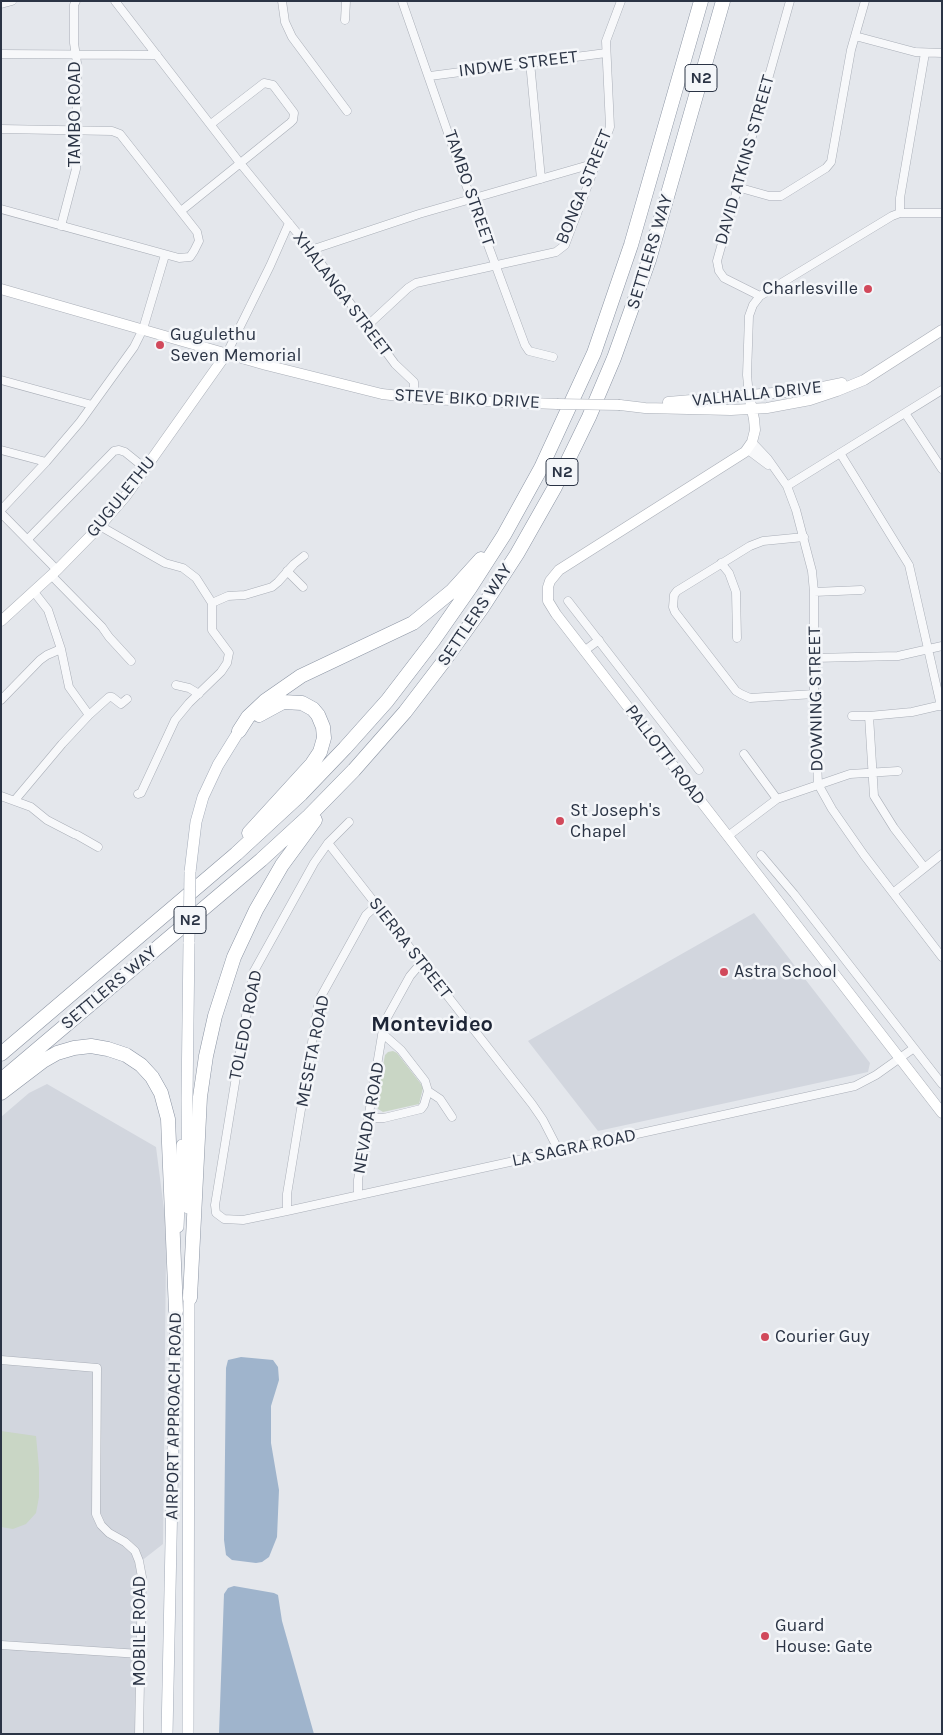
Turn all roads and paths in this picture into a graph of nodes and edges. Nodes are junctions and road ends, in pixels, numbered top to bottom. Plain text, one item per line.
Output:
1 (12, 1) edge
2 (76, 1) edge
3 (115, 1) edge
4 (282, 1) edge
5 (346, 1) edge
6 (402, 1) edge
7 (621, 1) edge
8 (701, 1) edge
9 (723, 1) edge
10 (790, 1) edge
11 (864, 1) edge
12 (1, 4) edge
13 (346, 20) dead end
14 (855, 36) junction
15 (606, 53) junction
16 (925, 53) junction
17 (942, 53) edge
18 (1, 54) edge
19 (76, 55) junction
20 (157, 55) junction
21 (530, 62) junction
22 (430, 76) junction
23 (347, 111) dead end
24 (211, 124) junction
25 (1, 129) edge
26 (77, 130) junction
27 (240, 163) junction
28 (596, 163) junction
29 (541, 179) junction
30 (737, 187) junction
31 (471, 199) junction
32 (1, 209) edge
33 (181, 210) junction
34 (900, 213) junction
35 (942, 213) edge
36 (289, 224) junction
37 (61, 226) junction
38 (311, 250) junction
39 (165, 255) junction
40 (496, 265) junction
41 (1, 289) edge
42 (760, 296) junction
43 (367, 326) junction
44 (144, 329) junction
45 (942, 330) edge
46 (225, 356) junction
47 (553, 358) dead end
48 (876, 371) junction
49 (1, 380) edge
50 (942, 390) edge
51 (749, 396) junction
52 (414, 398) junction
53 (557, 404) joint
54 (92, 405) junction
55 (636, 406) junction
56 (752, 409) junction
57 (905, 413) junction
58 (563, 420) junction
59 (750, 446) junction
60 (1, 450) edge
61 (840, 453) junction
62 (46, 462) junction
63 (146, 469) junction
64 (942, 470) edge
65 (787, 486) junction
66 (1, 512) edge
67 (100, 526) junction
68 (804, 537) junction
69 (28, 539) junction
70 (304, 556) dead end
71 (721, 563) junction
72 (287, 571) junction
73 (54, 573) junction
74 (303, 587) dead end
75 (861, 590) dead end
76 (34, 592) junction
77 (814, 592) junction
78 (568, 602) dead end
79 (212, 603) junction
80 (1, 621) edge
81 (737, 638) dead end
82 (599, 640) junction
83 (942, 646) edge
84 (60, 649) junction
85 (928, 649) junction
86 (584, 651) junction
87 (814, 658) junction
88 (131, 661) dead end
89 (176, 685) dead end
90 (198, 694) junction
91 (814, 694) junction
92 (127, 699) dead end
93 (1, 700) edge
94 (941, 705) edge
95 (89, 715) junction
96 (852, 716) dead end
97 (869, 716) junction
98 (239, 731) junction
99 (668, 745) junction
100 (371, 751) junction
101 (744, 754) dead end
102 (699, 770) dead end
103 (898, 771) dead end
104 (872, 772) junction
105 (818, 784) junction
106 (138, 794) dead end
107 (1, 796) edge
108 (777, 799) junction
109 (15, 800) junction
110 (348, 822) dead end
111 (728, 836) junction
112 (328, 844) junction
113 (98, 846) dead end
114 (942, 854) edge
115 (760, 855) dead end
116 (924, 868) junction
117 (202, 883) junction
118 (893, 893) junction
119 (794, 894) junction
120 (780, 904) junction
121 (377, 905) junction
122 (942, 957) edge
123 (422, 962) junction
124 (383, 1034) junction
125 (914, 1048) junction
126 (1, 1054) edge
127 (899, 1059) junction
128 (1, 1080) edge
129 (942, 1084) edge
130 (428, 1091) junction
131 (1, 1093) edge
132 (187, 1099) junction
133 (942, 1113) edge
134 (452, 1117) dead end
135 (369, 1118) junction
136 (559, 1151) junction
137 (358, 1195) junction
138 (287, 1211) junction
139 (224, 1219) joint
140 (190, 1298) junction
141 (176, 1311) junction
142 (1, 1360) edge
143 (1, 1645) edge
144 (140, 1654) junction
145 (139, 1734) edge
146 (167, 1734) edge
147 (188, 1734) edge

1 - 12 street
2 - 19 street, TAMBO ROAD
3 - 20 street, XHALANGA STREET
4 - 23 street
5 - 13 street
6 - 22 street, TAMBO STREET
7 - 15 street, BONGA STREET
8 - 58 highway, SETTLERS WAY / N2
9 - 100 highway, SETTLERS WAY / N2
10 - 30 street, DAVID ATKINS STREET
11 - 14 street
14 - 16 street
14 - 30 street
15 - 21 street, INDWE STREET
15 - 28 street, BONGA STREET
16 - 17 street
16 - 34 street
18 - 19 street
19 - 20 street
19 - 26 street, TAMBO ROAD
20 - 24 street, XHALANGA STREET
21 - 22 street, INDWE STREET
21 - 29 street
22 - 31 street, TAMBO STREET
24 - 27 street, XHALANGA STREET
24 - 27 street
25 - 26 street
26 - 33 street
26 - 37 street, TAMBO ROAD
27 - 33 street
27 - 36 street, XHALANGA STREET
28 - 29 street
28 - 40 street, BONGA STREET
29 - 31 street
30 - 42 street, DAVID ATKINS STREET
31 - 38 street
31 - 40 street, TAMBO STREET
32 - 37 street
33 - 39 street
34 - 35 street
34 - 42 street
36 - 38 street, XHALANGA STREET
36 - 46 street
37 - 39 street
38 - 43 street, XHALANGA STREET
39 - 44 street
40 - 43 street, BONGA STREET
40 - 47 street, TAMBO STREET
41 - 44 street, STEVE BIKO DRIVE
42 - 51 street
43 - 52 street, XHALANGA STREET
44 - 46 street, STEVE BIKO DRIVE
44 - 54 street
45 - 48 street, VALHALLA DRIVE
46 - 52 street, STEVE BIKO DRIVE
46 - 63 street, GUGULETHU
48 - 51 street, VALHALLA DRIVE
48 - 56 street, VALHALLA DRIVE
49 - 54 street
50 - 57 street
51 - 55 street, VALHALLA DRIVE
51 - 56 street
52 - 53 street, STEVE BIKO DRIVE
53 - 55 street, VALHALLA DRIVE, bridge
54 - 62 street
55 - 56 street, VALHALLA DRIVE
56 - 59 street
57 - 61 street
57 - 64 street
58 - 98 highway
58 - 117 highway, SETTLERS WAY / N2
59 - 65 street, DOWNING STREET
59 - 86 street, PALLOTTI ROAD
60 - 62 street
61 - 65 street
61 - 85 street
62 - 66 street
63 - 67 street, GUGULETHU
63 - 69 street
65 - 68 street, DOWNING STREET
66 - 69 street
67 - 73 street, GUGULETHU
67 - 79 street
68 - 71 street
68 - 77 street, DOWNING STREET
69 - 73 street
70 - 72 street
71 - 81 street
71 - 91 street
72 - 74 street
72 - 79 street
73 - 76 street, GUGULETHU
73 - 88 street
75 - 77 street
76 - 80 street, GUGULETHU
76 - 84 street
77 - 87 street, DOWNING STREET
78 - 82 street, PALLOTTI ROAD
79 - 90 street
82 - 86 street
82 - 99 street, PALLOTTI ROAD
83 - 85 street
84 - 93 street
84 - 95 street
85 - 87 street
85 - 94 street
86 - 99 street, PALLOTTI ROAD
87 - 91 street, DOWNING STREET
89 - 90 street
90 - 106 street
91 - 105 street, DOWNING STREET
92 - 95 street
94 - 97 street
95 - 109 street
96 - 97 street
97 - 104 street
98 - 117 highway
98 - 132 main road, AIRPORT APPROACH ROAD, bridge
99 - 102 street, PALLOTTI ROAD
99 - 111 street, PALLOTTI ROAD
100 - 128 highway, SETTLERS WAY / N2
100 - 140 highway
101 - 108 street
103 - 104 street
104 - 105 street
104 - 116 street
105 - 108 street
105 - 118 street, DOWNING STREET
107 - 109 street
108 - 111 street
109 - 113 street
110 - 112 street, TOLEDO ROAD
111 - 120 street, PALLOTTI ROAD
112 - 121 street, SIERRA STREET
112 - 139 street, TOLEDO ROAD
114 - 116 street
115 - 119 street
116 - 118 street
117 - 126 highway, SETTLERS WAY / N2
118 - 122 street, DOWNING STREET
119 - 120 street
119 - 125 street
120 - 127 street, PALLOTTI ROAD
121 - 123 street, SIERRA STREET
121 - 138 street, MESETA ROAD
123 - 124 street, NEVADA ROAD
123 - 136 street, SIERRA STREET
124 - 130 street
124 - 135 street, NEVADA ROAD
125 - 127 street, LA SAGRA ROAD
125 - 129 street
127 - 133 street, PALLOTTI ROAD
127 - 136 street, LA SAGRA ROAD
130 - 134 street
130 - 135 street
131 - 141 highway
132 - 140 main road, AIRPORT APPROACH ROAD
132 - 141 main road, AIRPORT APPROACH ROAD
135 - 137 street, NEVADA ROAD
136 - 137 street, LA SAGRA ROAD
137 - 138 street, LA SAGRA ROAD
138 - 139 street, LA SAGRA ROAD
140 - 147 main road, AIRPORT APPROACH ROAD
141 - 146 main road, AIRPORT APPROACH ROAD
142 - 144 street, MOBILE ROAD
143 - 144 street
144 - 145 street, MOBILE ROAD

